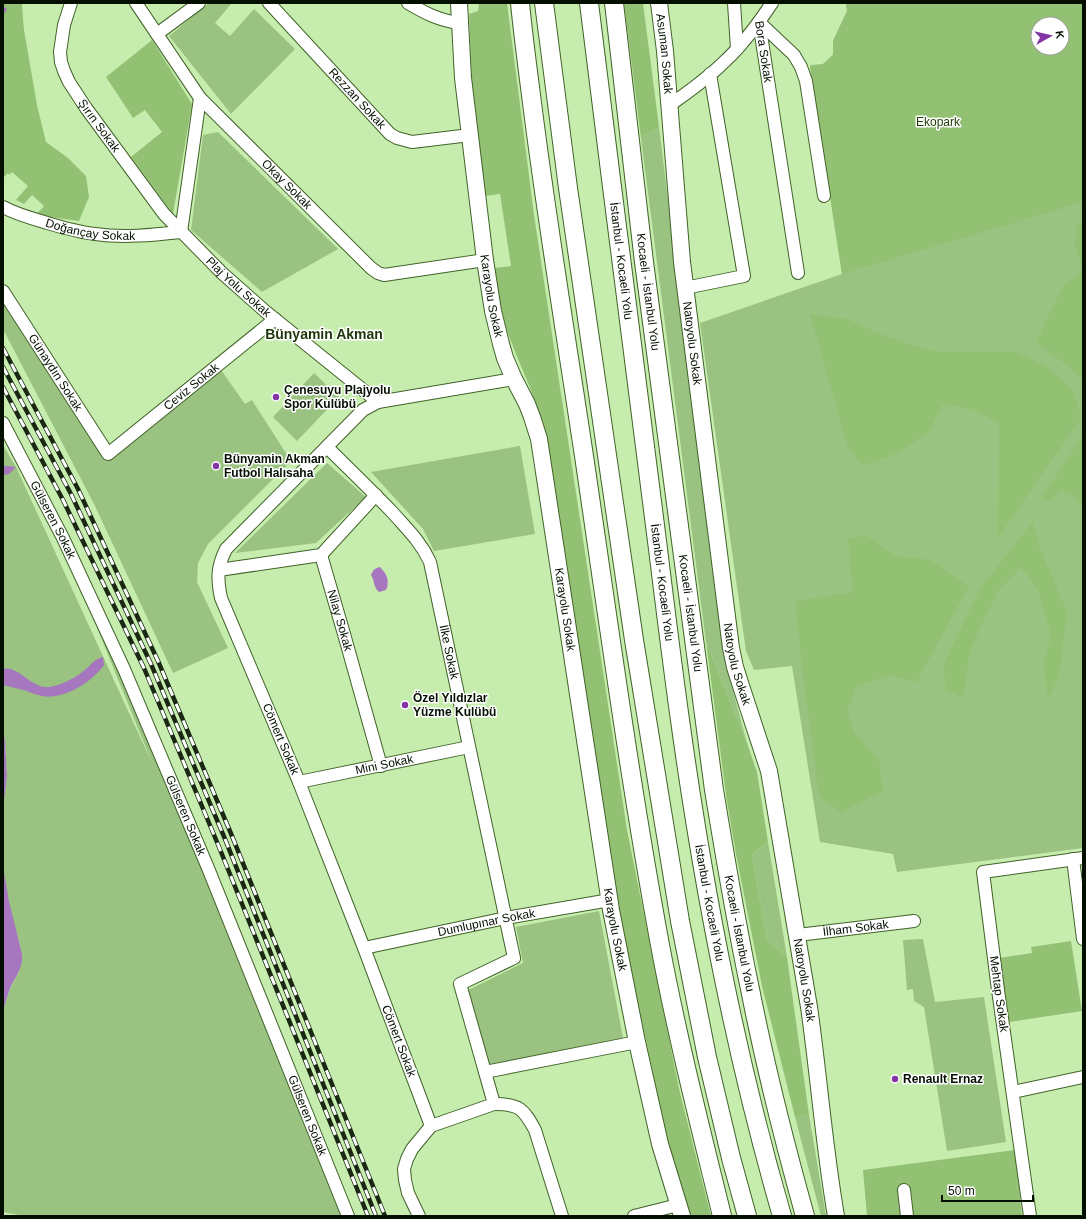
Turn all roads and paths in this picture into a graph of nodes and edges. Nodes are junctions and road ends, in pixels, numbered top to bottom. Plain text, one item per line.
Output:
1 (71, 3) edge
2 (136, 3) edge
3 (199, 3) edge
4 (269, 3) edge
5 (408, 3) edge
6 (459, 3) edge
7 (520, 3) edge
8 (544, 3) edge
9 (589, 3) edge
10 (614, 3) edge
11 (659, 3) edge
12 (734, 3) edge
13 (772, 3) edge
14 (759, 22) junction
15 (460, 23) junction
16 (157, 34) junction
17 (737, 49) junction
18 (710, 74) junction
19 (200, 98) junction
20 (670, 105) junction
21 (470, 135) junction
22 (824, 196) dead end
23 (6, 212) edge
24 (181, 232) junction
25 (485, 260) junction
26 (798, 273) dead end
27 (685, 288) junction
28 (3, 291) edge
29 (274, 319) junction
30 (514, 379) junction
31 (378, 402) junction
32 (3, 423) edge
33 (327, 447) junction
34 (108, 454) joint
35 (376, 495) junction
36 (320, 555) junction
37 (219, 570) junction
38 (469, 747) junction
39 (381, 766) junction
40 (299, 782) junction
41 (1078, 858) edge
42 (610, 900) junction
43 (506, 918) junction
44 (914, 921) dead end
45 (798, 935) junction
46 (1083, 939) edge
47 (364, 948) junction
48 (636, 1042) junction
49 (485, 1072) junction
50 (1083, 1077) edge
51 (1013, 1092) junction
52 (494, 1104) junction
53 (431, 1126) junction
54 (904, 1190) dead end
55 (680, 1210) edge
56 (781, 1213) edge
57 (348, 1216) edge
58 (419, 1216) edge
59 (562, 1216) edge
60 (634, 1216) edge
61 (722, 1216) edge
62 (747, 1216) edge
63 (805, 1216) edge
64 (836, 1216) edge
65 (908, 1216) edge
66 (1030, 1216) edge

1 - 24 street, Şırın Sokak
2 - 16 street, Okay Sokak
3 - 16 street
4 - 21 street, Rezzan Sokak
5 - 15 street
6 - 15 main road, Karayolu Sokak
7 - 61 highway
8 - 62 highway
9 - 56 highway, İstanbul - Kocaeli Yolu
10 - 63 highway, Kocaeli - İstanbul Yolu
11 - 20 main road, Asuman Sokak
12 - 17 street
13 - 14 street
14 - 17 street
14 - 22 street, Bora Sokak
14 - 26 street, Bora Sokak
15 - 21 main road, Karayolu Sokak
16 - 19 street, Okay Sokak
17 - 18 street
18 - 20 street
18 - 27 street
19 - 24 street
19 - 25 street, Okay Sokak
20 - 27 main road, Natoyolu Sokak
21 - 25 main road, Karayolu Sokak
23 - 24 street, Doğançay Sokak
24 - 29 street, Plaj Yolu Sokak
25 - 30 main road, Karayolu Sokak
27 - 45 main road, Natoyolu Sokak
28 - 34 street, Günaydın Sokak
29 - 31 street, Plaj Yolu Sokak
29 - 34 street, Ceviz Sokak
30 - 31 street
30 - 42 main road, Karayolu Sokak
31 - 33 street, Cömert Sokak
32 - 57 street, Gülseren Sokak
33 - 35 street, İlke Sokak
33 - 37 street, Cömert Sokak
35 - 36 street
35 - 38 street, İlke Sokak
36 - 37 street
36 - 39 street, Nilay Sokak
37 - 40 street, Cömert Sokak
38 - 39 street, Mini Sokak
38 - 43 street, İlke Sokak
39 - 40 street, Mini Sokak
40 - 47 street, Cömert Sokak
41 - 46 street
41 - 51 street, Mehtap Sokak
42 - 43 street, Dumlupınar Sokak
42 - 48 main road, Karayolu Sokak
43 - 47 street, Dumlupınar Sokak
43 - 49 street, İlke Sokak
44 - 45 street, İlham Sokak
45 - 64 main road, Natoyolu Sokak
47 - 53 street, Cömert Sokak
48 - 49 street
48 - 55 main road, Karayolu Sokak
49 - 52 street
50 - 51 street
51 - 66 street, Mehtap Sokak
52 - 53 street
52 - 59 street
53 - 58 street
54 - 65 street
55 - 60 street

